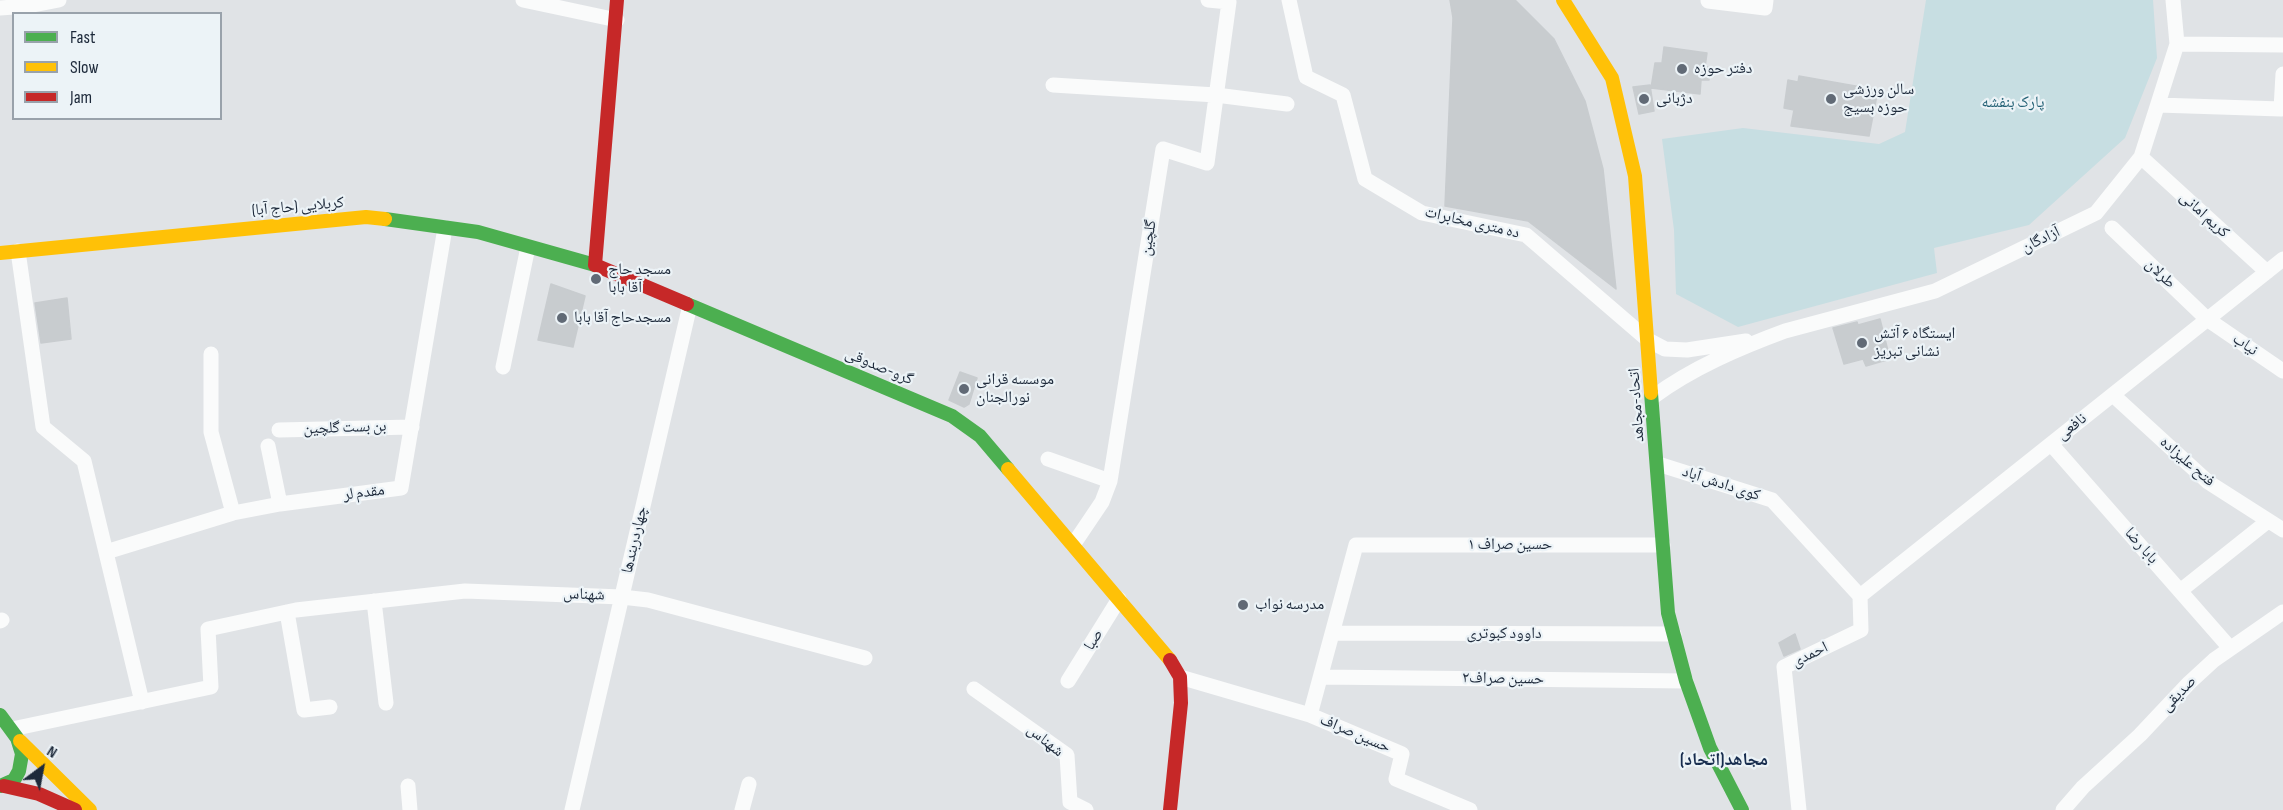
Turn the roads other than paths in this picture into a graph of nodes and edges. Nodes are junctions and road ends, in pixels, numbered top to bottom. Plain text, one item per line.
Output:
1 (59, 0) edge
2 (523, 0) edge
3 (617, 0) edge
4 (1208, 0) edge
5 (1289, 0) edge
6 (1766, 0) edge
7 (2174, 0) edge
8 (1567, 1) edge
9 (1708, 1) edge
10 (0, 8) edge
11 (617, 20) junction
12 (2177, 44) junction
13 (2283, 45) edge
14 (2283, 74) edge
15 (1053, 85) dead end
16 (1216, 95) junction
17 (1287, 104) dead end
18 (2158, 105) junction
19 (2141, 157) junction
20 (445, 228) junction
21 (2112, 228) dead end
22 (528, 247) junction
23 (18, 251) junction
24 (0, 253) edge
25 (2283, 259) edge
26 (595, 265) junction
27 (2267, 272) junction
28 (690, 305) junction
29 (2207, 319) junction
30 (1764, 339) junction
31 (1648, 340) junction
32 (211, 354) dead end
33 (503, 368) dead end
34 (2283, 371) edge
35 (2113, 395) junction
36 (1653, 397) junction
37 (412, 427) junction
38 (279, 430) dead end
39 (2051, 444) junction
40 (268, 446) dead end
41 (1048, 459) dead end
42 (1658, 464) junction
43 (1110, 481) junction
44 (280, 504) junction
45 (233, 513) junction
46 (2268, 520) junction
47 (2283, 530) edge
48 (1073, 545) junction
49 (1356, 545) joint
50 (1663, 545) junction
51 (106, 552) junction
52 (2180, 591) junction
53 (1860, 596) junction
54 (622, 597) junction
55 (1119, 599) junction
56 (374, 601) junction
57 (291, 611) junction
58 (2283, 612) edge
59 (1334, 633) junction
60 (1674, 634) junction
61 (2230, 648) junction
62 (865, 658) dead end
63 (1180, 677) junction
64 (1321, 677) junction
65 (1068, 681) dead end
66 (1686, 681) junction
67 (974, 689) dead end
68 (142, 702) junction
69 (386, 703) dead end
70 (330, 707) dead end
71 (1310, 715) junction
72 (0, 716) edge
73 (16, 735) junction
74 (748, 784) dead end
75 (2, 786) edge
76 (408, 786) dead end
77 (75, 810) edge
78 (90, 810) edge
79 (410, 810) edge
80 (572, 810) edge
81 (742, 810) edge
82 (1086, 810) edge
83 (1170, 810) edge
84 (1470, 810) edge
85 (1742, 810) edge
86 (1798, 810) edge
87 (2063, 810) edge

1 - 10 street
2 - 11 street
3 - 11 street
4 - 16 street, گلچین
5 - 31 street, ده متری مخابرات
6 - 9 street
7 - 12 street, آزادگان
8 - 31 street, اتحاد-مجاهد
11 - 26 street
12 - 13 street
12 - 18 street, آزادگان
14 - 18 street
15 - 16 street
16 - 17 street
16 - 43 street, گلچین
18 - 19 street, آزادگان
19 - 27 street, کریم امانی
19 - 30 street, آزادگان
20 - 22 street, کربلایی (حاج آبا)
20 - 23 street, کربلایی (حاج آبا)
20 - 37 street, مقدم لر
21 - 29 street, طرلان
22 - 26 street, کربلایی (حاج آبا)
22 - 33 street
23 - 24 street, کربلایی (حاج آبا)
23 - 51 street
25 - 27 street, نافعی
26 - 28 street, گرو-صدوقی
27 - 29 street, نافعی
28 - 48 street, گرو-صدوقی
28 - 54 street, چهاردربندها
29 - 34 street, نیاب
29 - 35 street, نافعی
30 - 31 street
30 - 36 street
31 - 36 street, اتحاد-مجاهد
32 - 45 street
35 - 39 street, نافعی
35 - 46 street, فتح علیزاده
36 - 42 street, اتحاد-مجاهد
37 - 38 street, بن بست گلچین
37 - 44 street, مقدم لر
39 - 52 street, بابا رضا
39 - 53 street, نافعی
40 - 44 street
41 - 43 street
42 - 50 street, اتحاد-مجاهد
42 - 53 street, کوی دادش آباد
43 - 48 street, گلچین
44 - 45 street, مقدم لر
45 - 51 street, مقدم لر
46 - 47 street, فتح علیزاده
46 - 52 street
48 - 55 street, گرو-صدوقی
49 - 50 street, حسین صراف ۱
49 - 59 street, حسین صراف
50 - 60 street, اتحاد-مجاهد
51 - 68 street
52 - 61 street, بابا رضا
53 - 86 street, احمدی
54 - 56 street, شهناس
54 - 62 street, شهناس
54 - 80 street, چهاردربندها
55 - 63 street, گرو-صدوقی
55 - 65 street, صبا
56 - 57 street, شهناس
56 - 69 street
57 - 68 street, شهناس
57 - 70 street
58 - 61 street, صدیقی
59 - 60 street, داوود کبوتری
59 - 64 street, حسین صراف
60 - 66 street, اتحاد-مجاهد
61 - 87 street, صدیقی
63 - 71 street, حسین صراف
63 - 83 street
64 - 66 street, حسین صراف۲
64 - 71 street, حسین صراف
66 - 85 street, اتحاد-مجاهد
67 - 82 street, شهناس
68 - 73 street
71 - 84 street, حسین صراف
72 - 73 street
73 - 75 street
73 - 78 street
74 - 81 street
75 - 77 street
76 - 79 street

